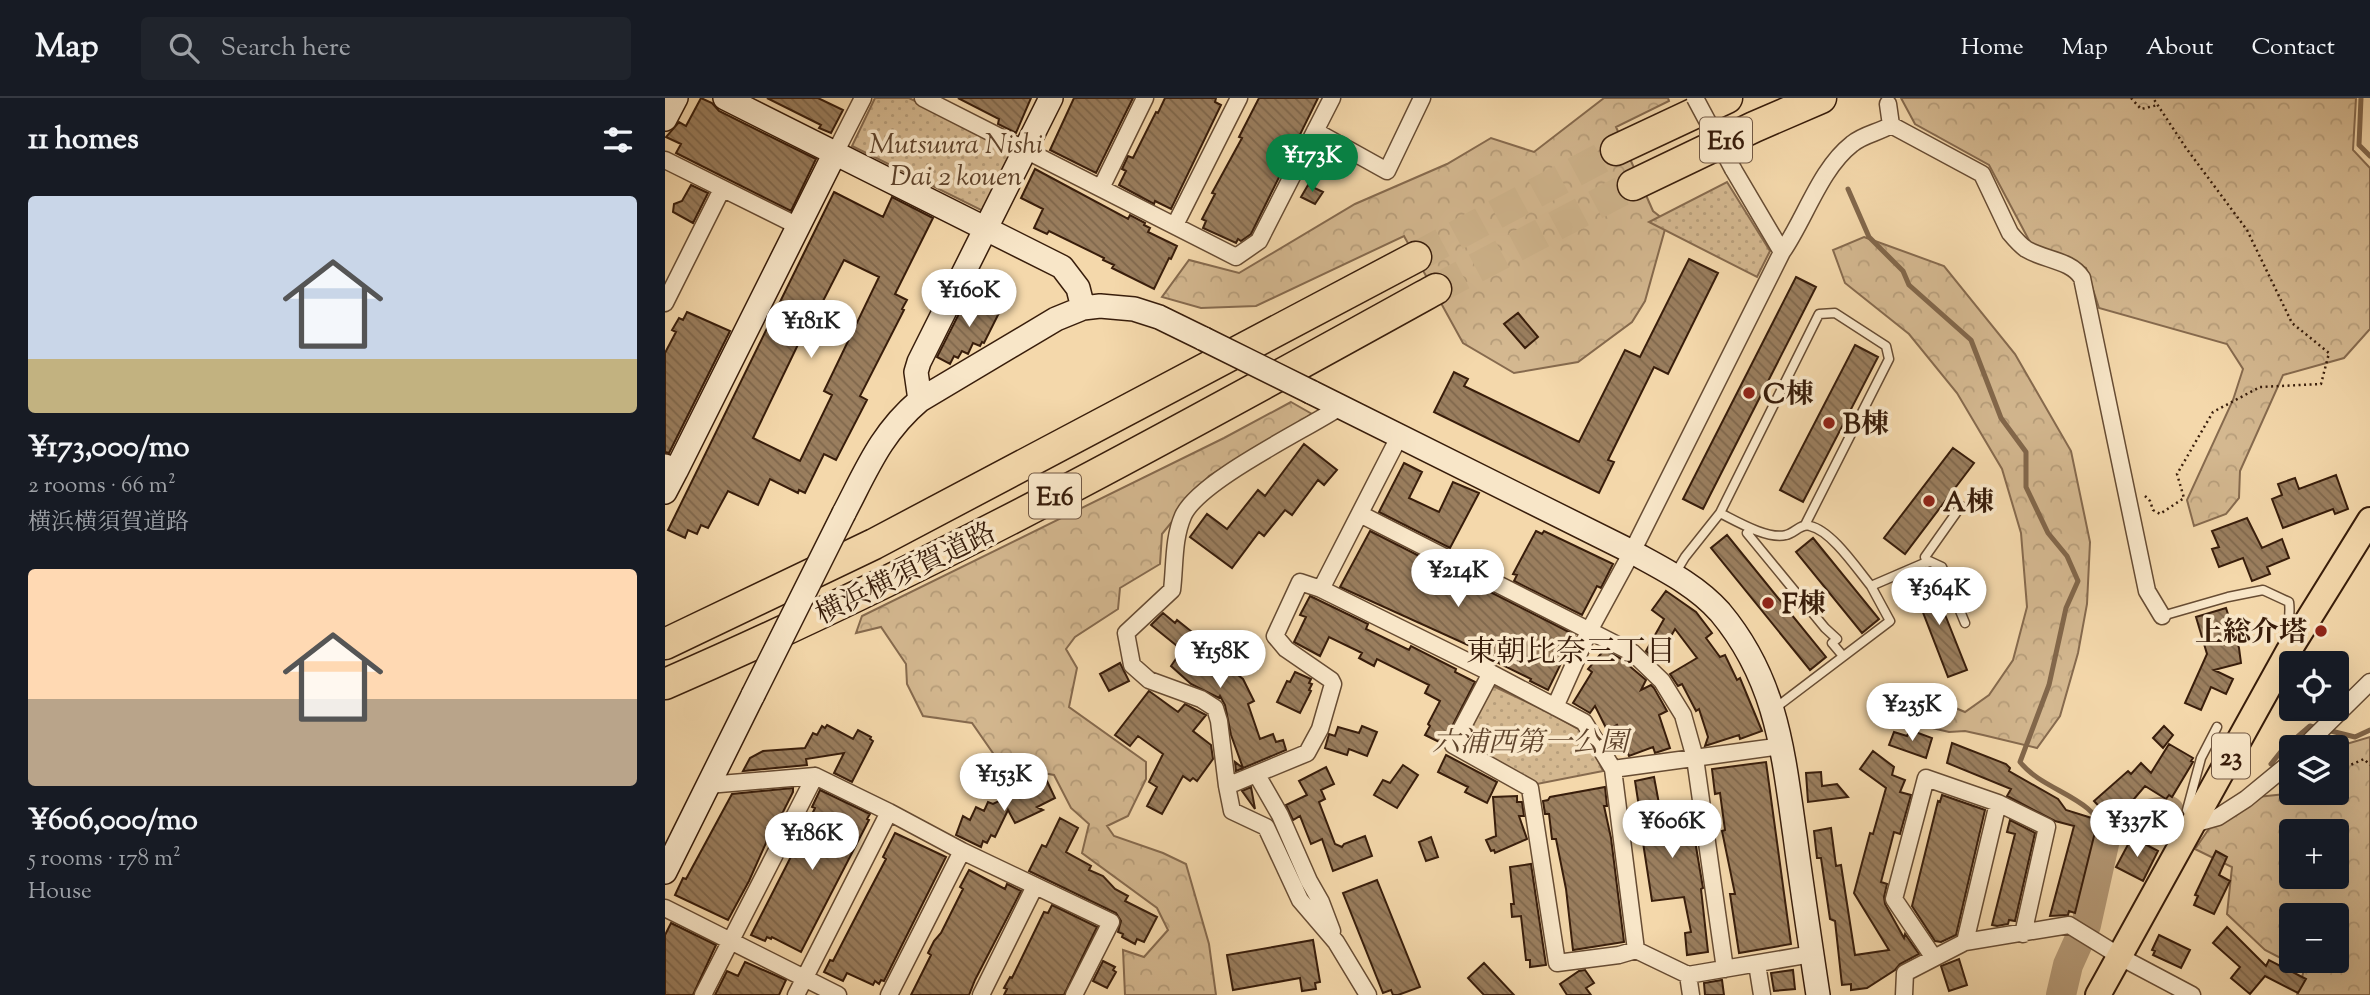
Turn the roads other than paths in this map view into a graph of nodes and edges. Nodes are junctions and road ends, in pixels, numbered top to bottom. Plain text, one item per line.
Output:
1 (676, 98) edge
2 (725, 98) edge
3 (863, 98) edge
4 (923, 98) edge
5 (1051, 98) edge
6 (1145, 98) edge
7 (1239, 98) edge
8 (1332, 98) edge
9 (1422, 98) edge
10 (1695, 98) edge
11 (1727, 98) edge
12 (1821, 98) edge
13 (1888, 104) dead end
14 (951, 105) edge
15 (665, 119) edge
16 (1891, 124) junction
17 (1315, 131) junction
18 (1025, 150) junction
19 (1616, 150) tunnel mouth
20 (835, 153) junction
21 (665, 160) edge
22 (1633, 185) tunnel mouth
23 (722, 188) junction
24 (1101, 188) junction
25 (1175, 225) junction
26 (798, 226) junction
27 (987, 229) junction
28 (1782, 253) junction
29 (1416, 257) tunnel mouth
30 (1436, 289) tunnel mouth
31 (665, 303) edge
32 (1083, 308) junction
33 (920, 400) junction
34 (1340, 407) junction
35 (1399, 438) junction
36 (670, 468) edge
37 (665, 492) edge
38 (1961, 506) dead end
39 (1720, 513) junction
40 (1360, 514) junction
41 (2370, 520) edge
42 (1805, 525) junction
43 (1751, 530) junction
44 (1632, 552) junction
45 (1927, 563) junction
46 (1674, 575) junction
47 (1871, 586) junction
48 (1321, 589) junction
49 (2162, 616) joint
50 (1965, 623) dead end
51 (1589, 631) junction
52 (665, 644) edge
53 (2288, 651) edge
54 (2289, 651) edge
55 (1843, 656) junction
56 (2279, 668) edge
57 (1491, 673) junction
58 (2370, 682) edge
59 (665, 684) edge
60 (1555, 707) junction
61 (1773, 709) junction
62 (2217, 727) dead end
63 (2316, 735) edge
64 (1782, 746) junction
65 (1695, 758) junction
66 (1613, 769) junction
67 (2279, 772) edge
68 (1257, 775) junction
69 (815, 776) junction
70 (708, 785) junction
71 (1227, 786) junction
72 (1998, 803) junction
73 (889, 812) junction
74 (2193, 824) junction
75 (962, 851) junction
76 (665, 872) edge
77 (1035, 886) junction
78 (665, 908) edge
79 (2023, 934) junction
80 (731, 940) junction
81 (1335, 940) junction
82 (1965, 942) junction
83 (1636, 950) junction
84 (1812, 954) junction
85 (2121, 955) junction
86 (1934, 958) junction
87 (1757, 964) junction
88 (1725, 969) junction
89 (1688, 975) junction
90 (804, 978) junction
91 (703, 995) edge
92 (796, 995) edge
93 (838, 995) edge
94 (889, 995) edge
95 (981, 995) edge
96 (1074, 995) edge
97 (1368, 995) edge
98 (1692, 995) edge
99 (1762, 995) edge
100 (1818, 995) edge
101 (1904, 995) edge
102 (2098, 995) edge
103 (2192, 995) edge

1 - 15 street
2 - 20 street
3 - 20 street
4 - 14 street
5 - 18 street
6 - 24 street
7 - 25 street
8 - 17 street
9 - 17 street
10 - 28 street, bridge
11 - 19 highway, E16
12 - 22 highway, E16
13 - 16 street
14 - 18 street
16 - 28 street
16 - 49 street
17 - 25 street
18 - 24 street
18 - 27 street
20 - 26 street
20 - 27 street
21 - 23 street
23 - 26 street
23 - 31 street
24 - 25 street
26 - 36 street
27 - 32 street
27 - 33 street
28 - 44 street
29 - 52 highway, 横浜横須賀道路 / E16
30 - 59 highway, 横浜横須賀道路 / E16
32 - 33 street
32 - 34 street, bridge
33 - 70 street, bridge
34 - 35 street
34 - 71 street
35 - 40 street
35 - 44 street
36 - 37 street
38 - 45 lane
39 - 42 lane
39 - 43 lane
39 - 46 lane
40 - 48 street
40 - 51 street
41 - 54 main road, 23
42 - 43 lane
42 - 47 lane
43 - 55 lane
44 - 46 street
44 - 51 street
45 - 47 lane
45 - 50 lane
46 - 61 street
47 - 55 lane
48 - 57 street
48 - 68 street
49 - 53 lane
51 - 60 street
51 - 65 street
55 - 61 lane
56 - 74 main road, 23
57 - 60 street
57 - 83 street
58 - 63 street
60 - 66 street
61 - 64 street
62 - 74 lane
64 - 65 street
64 - 84 street
65 - 66 street
65 - 88 street
66 - 83 street
67 - 74 street
68 - 71 street
68 - 81 street
69 - 70 street
69 - 73 street
69 - 80 street
70 - 76 street
71 - 81 street
72 - 79 street
72 - 82 street
72 - 86 street
73 - 75 street
73 - 90 street
74 - 85 main road, 23
75 - 77 street
75 - 94 street
77 - 95 street
77 - 96 street
78 - 80 street
79 - 82 street
79 - 85 street
80 - 90 street
80 - 91 street
81 - 97 street
82 - 86 street
83 - 89 street
84 - 87 street
84 - 100 street
85 - 102 main road, 23
85 - 103 street
86 - 101 street
87 - 88 street
87 - 99 street
88 - 89 street
89 - 98 street
90 - 92 street
90 - 93 street

